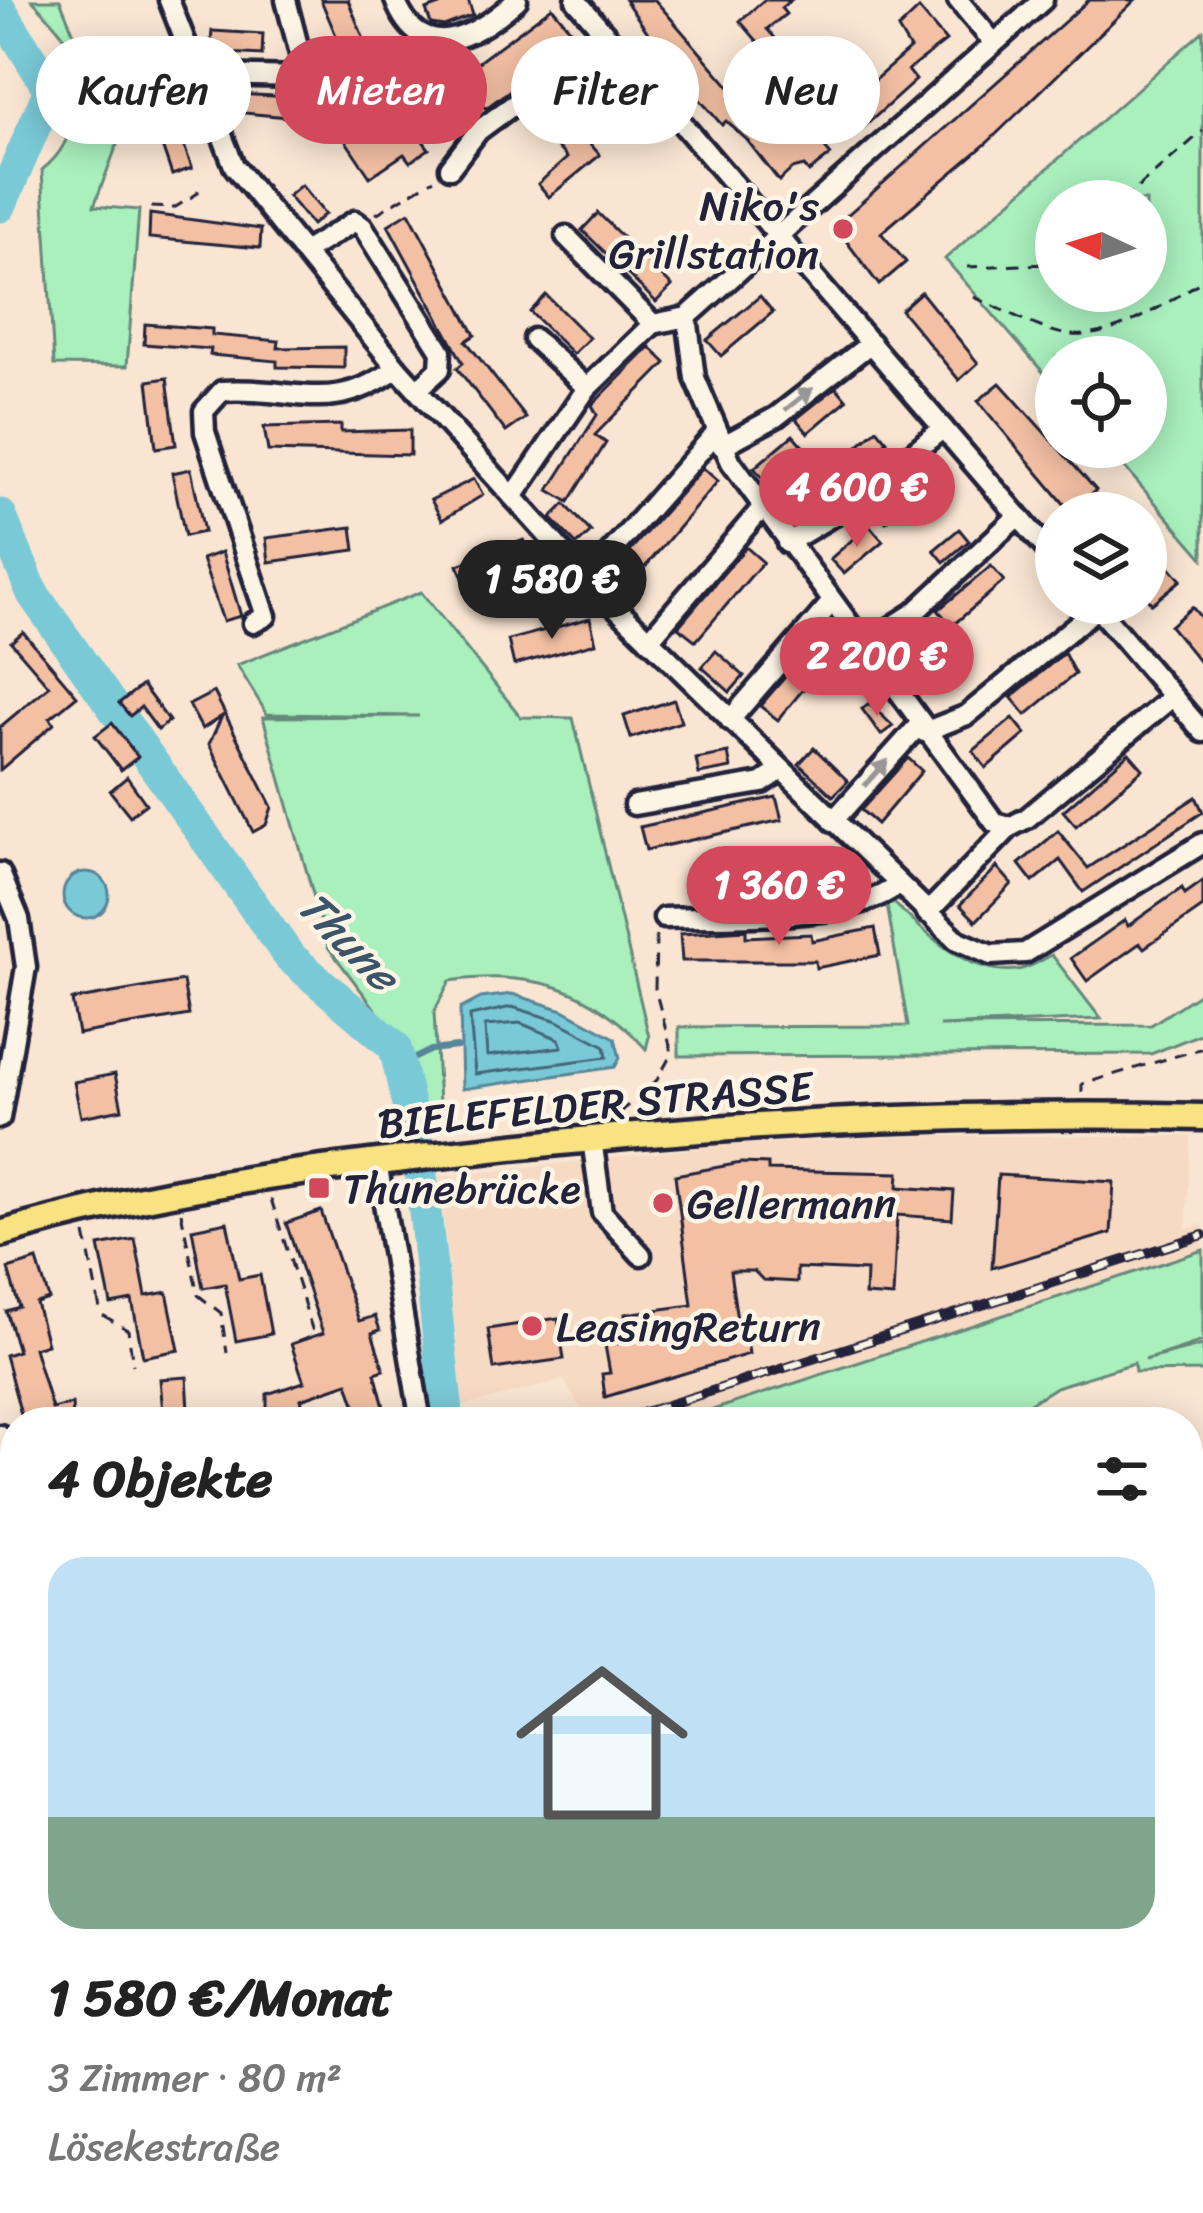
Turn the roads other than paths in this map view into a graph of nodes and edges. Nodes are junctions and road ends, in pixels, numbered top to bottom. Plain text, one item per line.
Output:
1 (169, 0) edge
2 (286, 0) edge
3 (395, 0) edge
4 (517, 0) edge
5 (576, 0) edge
6 (958, 0) edge
7 (1043, 0) edge
8 (183, 36) edge
9 (607, 36) edge
10 (996, 48) junction
11 (251, 76) edge
12 (511, 107) edge
13 (699, 143) edge
14 (226, 144) edge
15 (450, 168) road end
16 (778, 234) junction
17 (566, 236) dead end
18 (306, 251) junction
19 (687, 317) junction
20 (653, 324) junction
21 (534, 339) dead end
22 (871, 343) junction
23 (397, 368) junction
24 (587, 388) junction
25 (417, 390) junction
26 (943, 428) junction
27 (718, 440) junction
28 (513, 497) junction
29 (762, 508) junction
30 (1018, 516) junction
31 (1035, 536) edge
32 (787, 543) junction
33 (587, 579) junction
34 (830, 604) junction
35 (286, 610) dead end
36 (1074, 624) edge
37 (1110, 624) edge
38 (649, 640) junction
39 (862, 646) junction
40 (1172, 697) junction
41 (730, 720) junction
42 (921, 729) junction
43 (1203, 732) edge
44 (781, 770) junction
45 (634, 805) dead end
46 (833, 821) junction
47 (1010, 827) junction
48 (1203, 843) edge
49 (0, 873) edge
50 (898, 886) junction
51 (927, 914) junction
52 (664, 918) road end
53 (1203, 1117) edge
54 (0, 1118) edge
55 (592, 1138) junction
56 (388, 1161) junction
57 (0, 1234) edge
58 (640, 1255) dead end
59 (419, 1407) edge

1 - 8 street
2 - 11 street
3 - 4 street
5 - 9 street
6 - 10 street
7 - 10 street
10 - 16 street
12 - 15 street
13 - 16 street
14 - 18 street
16 - 19 street
16 - 22 street
17 - 20 street
18 - 23 street
18 - 25 street
19 - 20 street
19 - 27 street
20 - 24 street
21 - 24 street
22 - 26 street
27 -> 22 street
23 - 25 street
23 - 35 street
24 - 28 street
25 - 28 street
26 - 30 street
26 - 32 street
27 - 29 street
27 - 33 street
28 - 33 street
29 - 32 street
29 - 38 street
30 - 31 street
30 - 39 street
32 - 34 street
33 - 38 street
34 - 39 street
34 - 41 street
36 - 42 street
37 - 40 street
38 - 41 street
39 - 42 street
40 - 43 street
40 - 47 street
41 - 44 street
46 -> 42 street
42 - 47 street
44 - 45 street
44 - 46 street
46 - 50 street
47 - 51 street
48 - 51 street
49 - 54 street
50 - 51 street
50 - 52 street
53 - 55 main road, BIELEFELDER STRASSE
55 - 56 main road, BIELEFELDER STRASSE
55 - 58 street
56 - 57 main road, BIELEFELDER STRASSE
56 - 59 street

